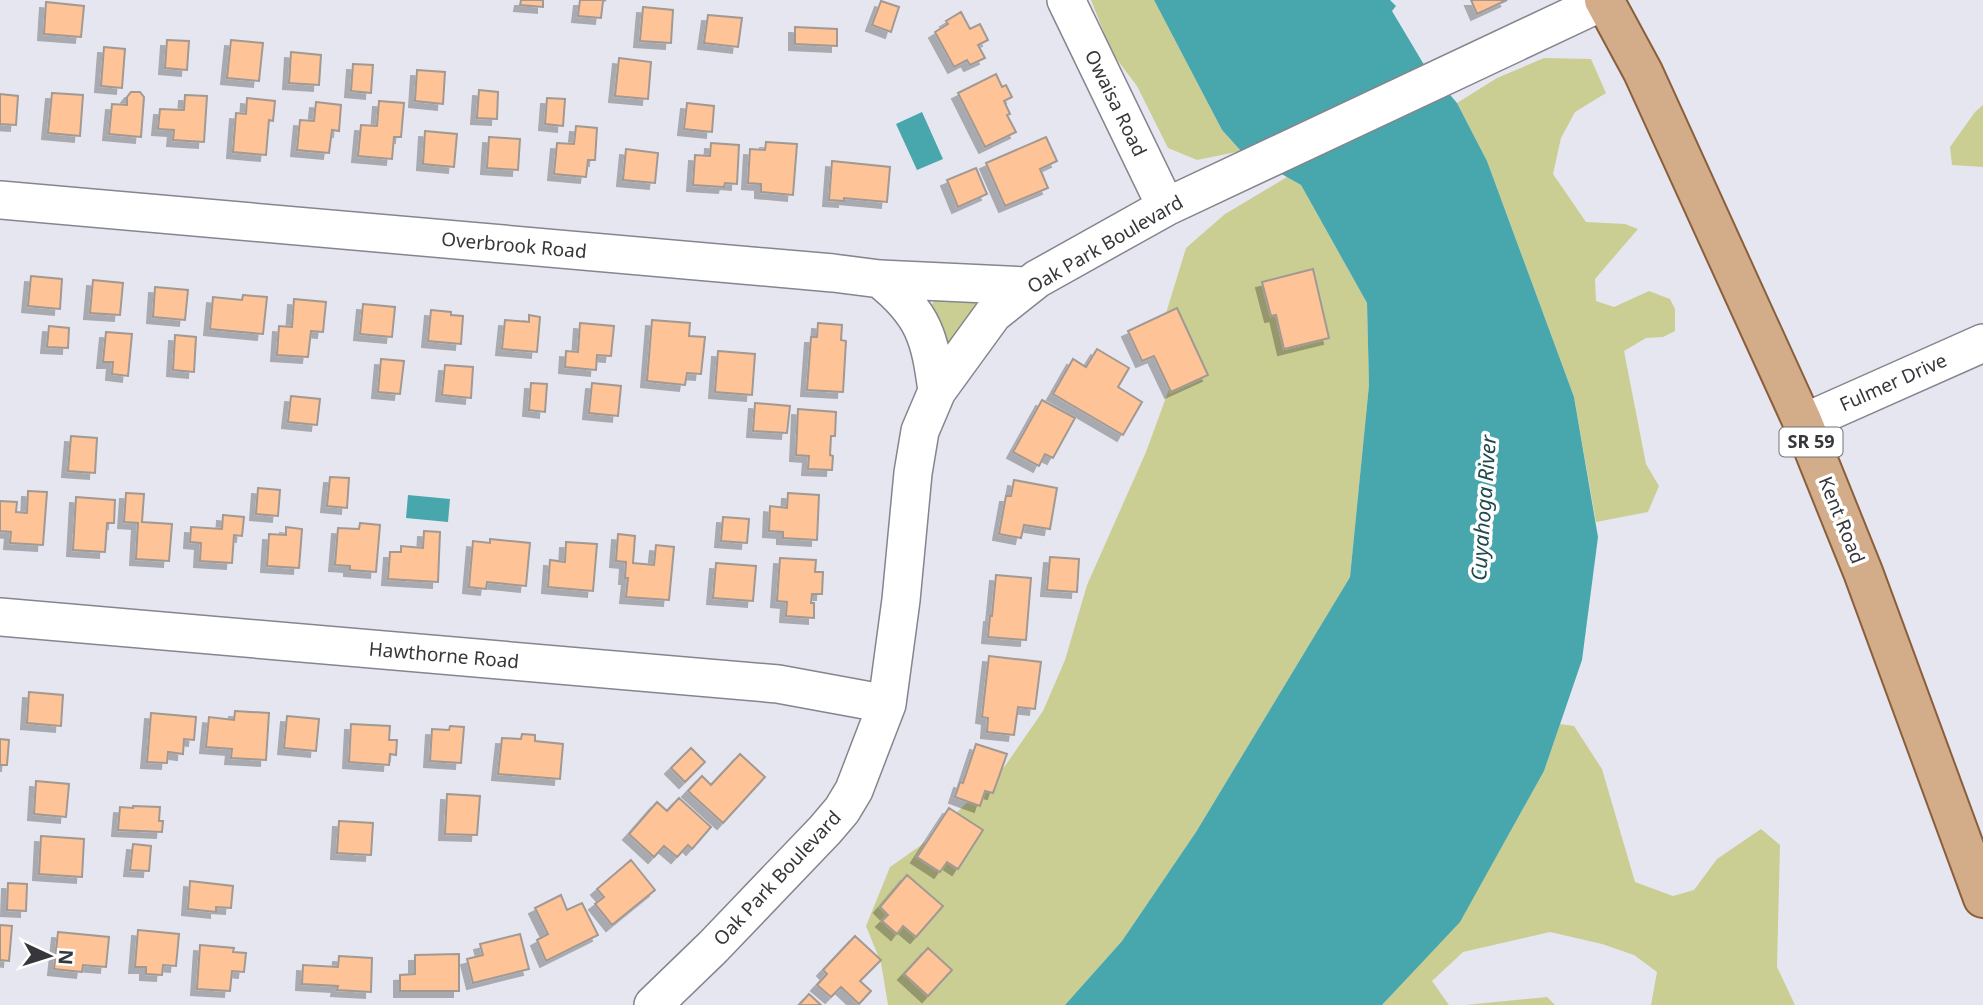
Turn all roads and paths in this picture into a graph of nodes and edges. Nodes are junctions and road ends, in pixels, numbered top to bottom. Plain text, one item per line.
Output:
1 (1066, 0) edge
2 (1604, 0) edge
3 (0, 200) edge
4 (1166, 206) junction
5 (880, 279) junction
6 (1028, 286) junction
7 (1983, 343) edge
8 (937, 391) junction
9 (1803, 423) junction
10 (0, 617) edge
11 (887, 705) junction
12 (1983, 898) edge
13 (653, 1005) edge

1 - 4 street, Owaisa Road
2 - 4 street, Oak Park Boulevard
2 - 9 main road, Kent Road / SR 59
3 - 5 street, Overbrook Road
4 - 6 street, Oak Park Boulevard
5 - 6 street, Overbrook Road
5 - 8 street
6 - 8 street, Oak Park Boulevard
7 - 9 street, Fulmer Drive
8 - 11 street, Oak Park Boulevard
9 - 12 main road, Kent Road / SR 59
10 - 11 street, Hawthorne Road
11 - 13 street, Oak Park Boulevard

